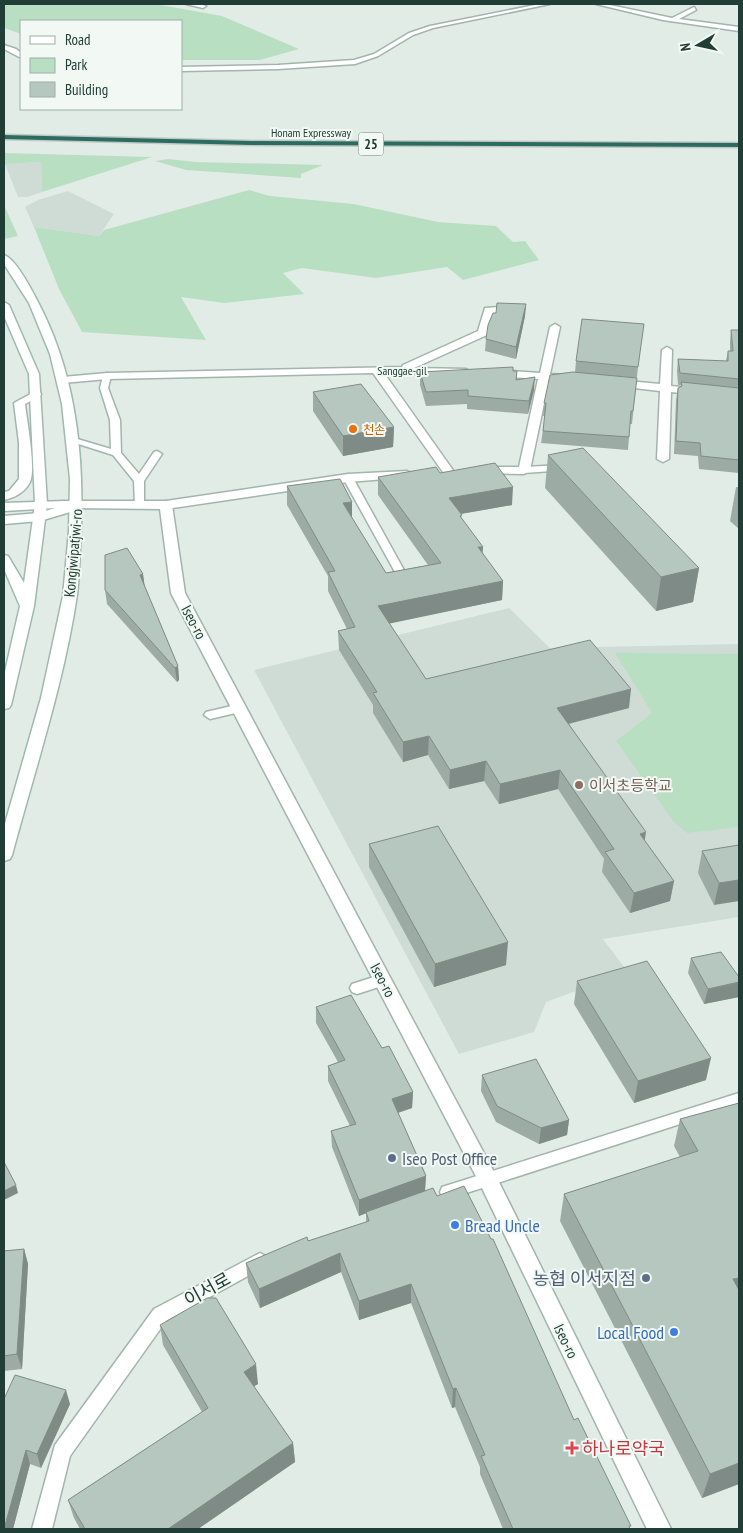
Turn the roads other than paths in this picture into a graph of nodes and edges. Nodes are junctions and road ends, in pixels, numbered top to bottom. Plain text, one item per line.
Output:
1 (189, 4) edge
2 (547, 4) edge
3 (598, 4) edge
4 (203, 6) dead end
5 (694, 9) dead end
6 (674, 20) junction
7 (739, 29) edge
8 (4, 47) edge
9 (20, 55) edge
10 (182, 69) edge
11 (4, 137) edge
12 (4, 145) edge
13 (739, 145) edge
14 (739, 154) edge
15 (4, 258) edge
16 (4, 305) edge
17 (516, 309) edge
18 (556, 327) dead end
19 (667, 350) dead end
20 (376, 370) junction
21 (401, 370) junction
22 (107, 376) junction
23 (544, 376) junction
24 (63, 380) junction
25 (581, 380) edge
26 (609, 382) edge
27 (666, 388) junction
28 (36, 394) junction
29 (739, 396) edge
30 (74, 441) junction
31 (116, 453) junction
32 (157, 454) dead end
33 (663, 459) dead end
34 (570, 467) edge
35 (524, 470) junction
36 (458, 472) junction
37 (348, 478) junction
38 (140, 481) junction
39 (4, 496) edge
40 (41, 504) junction
41 (166, 504) junction
42 (140, 505) junction
43 (78, 506) junction
44 (4, 507) edge
45 (40, 517) junction
46 (4, 520) edge
47 (4, 559) edge
48 (400, 572) edge
49 (27, 606) junction
50 (4, 705) edge
51 (240, 708) junction
52 (210, 715) dead end
53 (4, 856) edge
54 (384, 980) junction
55 (357, 988) dead end
56 (739, 1099) edge
57 (487, 1178) junction
58 (430, 1199) edge
59 (274, 1256) edge
60 (42, 1529) edge
61 (659, 1529) edge

1 - 4 lane
2 - 10 lane
3 - 6 lane
5 - 6 lane
6 - 7 lane
8 - 9 street
11 - 13 highway, Honam Expressway / 25
12 - 14 highway, Honam Expressway / 25
15 - 24 street, Kongjwipatjwi-ro
16 - 28 street
17 - 21 street
18 - 23 street
19 - 27 street
20 - 21 street, Sanggae-gil
20 - 22 street, Sanggae-gil
20 - 36 street
21 - 23 street, Sanggae-gil
22 - 24 street, Sanggae-gil
22 - 31 lane
23 - 25 street, Sanggae-gil
23 - 35 street
24 - 30 street, Kongjwipatjwi-ro
26 - 27 street
27 - 29 street
27 - 33 street
28 - 39 street
28 - 40 street
30 - 31 lane
30 - 43 street, Kongjwipatjwi-ro
31 - 38 lane
32 - 38 lane
34 - 35 lane
35 - 36 street
36 - 37 street
37 - 41 street
37 - 48 lane
38 - 42 lane
40 - 43 street
40 - 44 street
40 - 45 street
41 - 42 street
41 - 51 street, Iseo-ro
42 - 43 street
43 - 45 street
43 - 53 street, Kongjwipatjwi-ro
45 - 46 street
45 - 49 street
47 - 49 street
49 - 50 street
51 - 52 lane
51 - 54 street, Iseo-ro
54 - 55 lane
54 - 57 street, Iseo-ro
56 - 57 lane
57 - 58 lane
57 - 61 street, Iseo-ro
59 - 60 lane, 이서로

